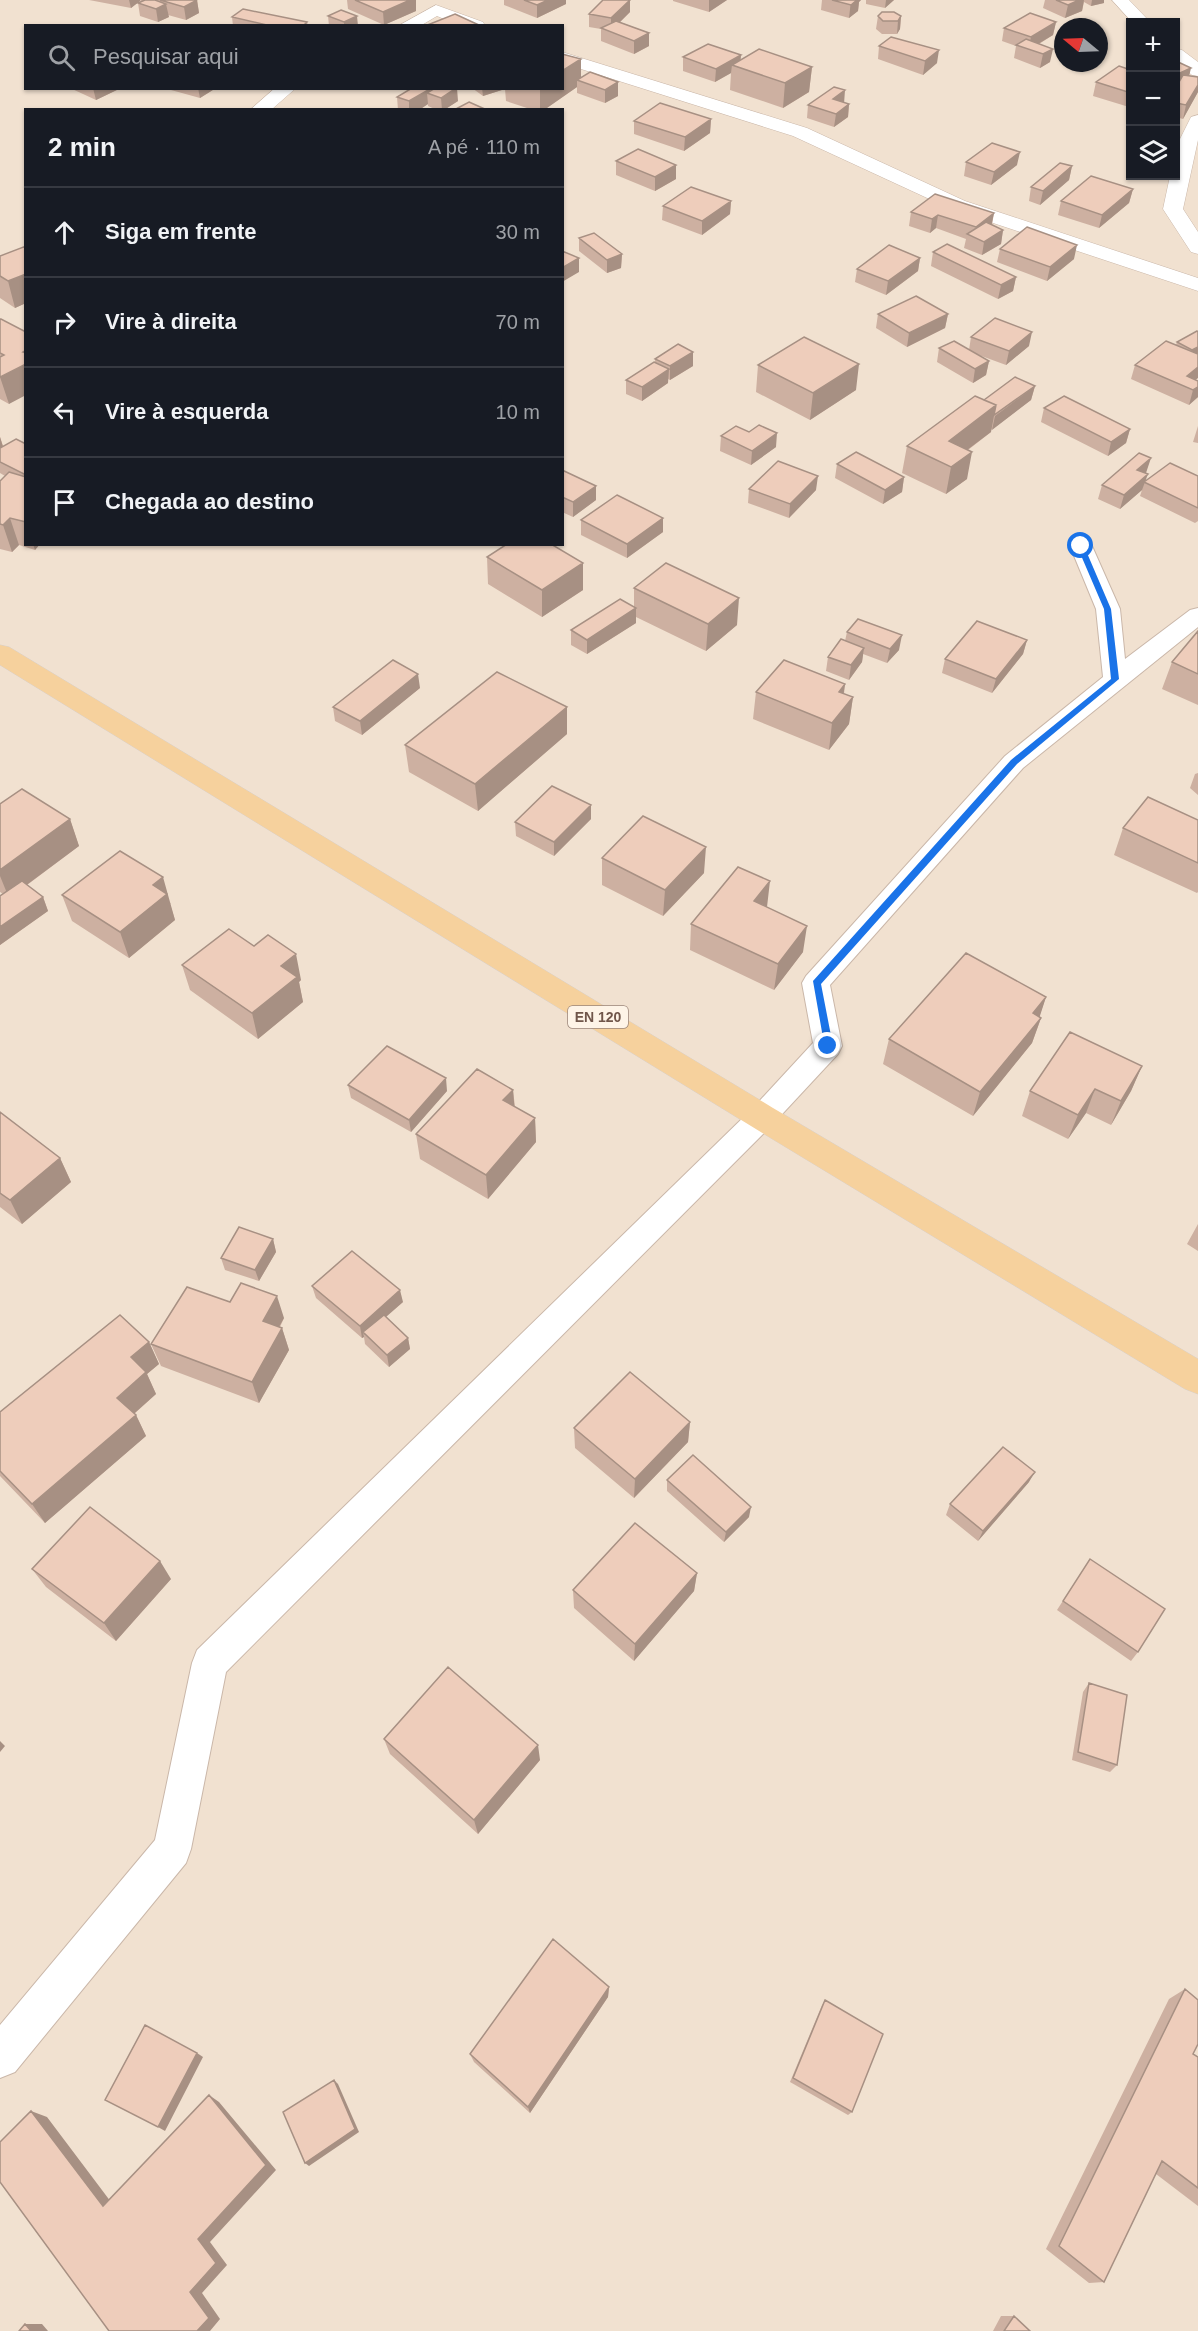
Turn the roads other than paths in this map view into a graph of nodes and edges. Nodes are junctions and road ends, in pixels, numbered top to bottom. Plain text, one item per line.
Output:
1 (413, 0) edge
2 (1120, 0) edge
3 (436, 10) junction
4 (1137, 18) edge
5 (410, 24) edge
6 (472, 24) edge
7 (1180, 57) edge
8 (564, 58) edge
9 (1198, 71) edge
10 (284, 90) edge
11 (262, 108) edge
12 (1198, 121) edge
13 (1198, 248) edge
14 (1198, 285) edge
15 (1081, 546) dead end
16 (1198, 615) edge
17 (0, 653) edge
18 (1115, 679) junction
19 (762, 1117) junction
20 (1198, 1378) edge
21 (0, 2057) edge

1 - 3 street
2 - 4 street
3 - 5 street
3 - 6 street
7 - 9 street
8 - 14 street
10 - 11 street
12 - 13 street
15 - 18 lane
16 - 18 lane
17 - 19 main road, EN 120
18 - 19 lane
19 - 20 main road, EN 120
19 - 21 lane

